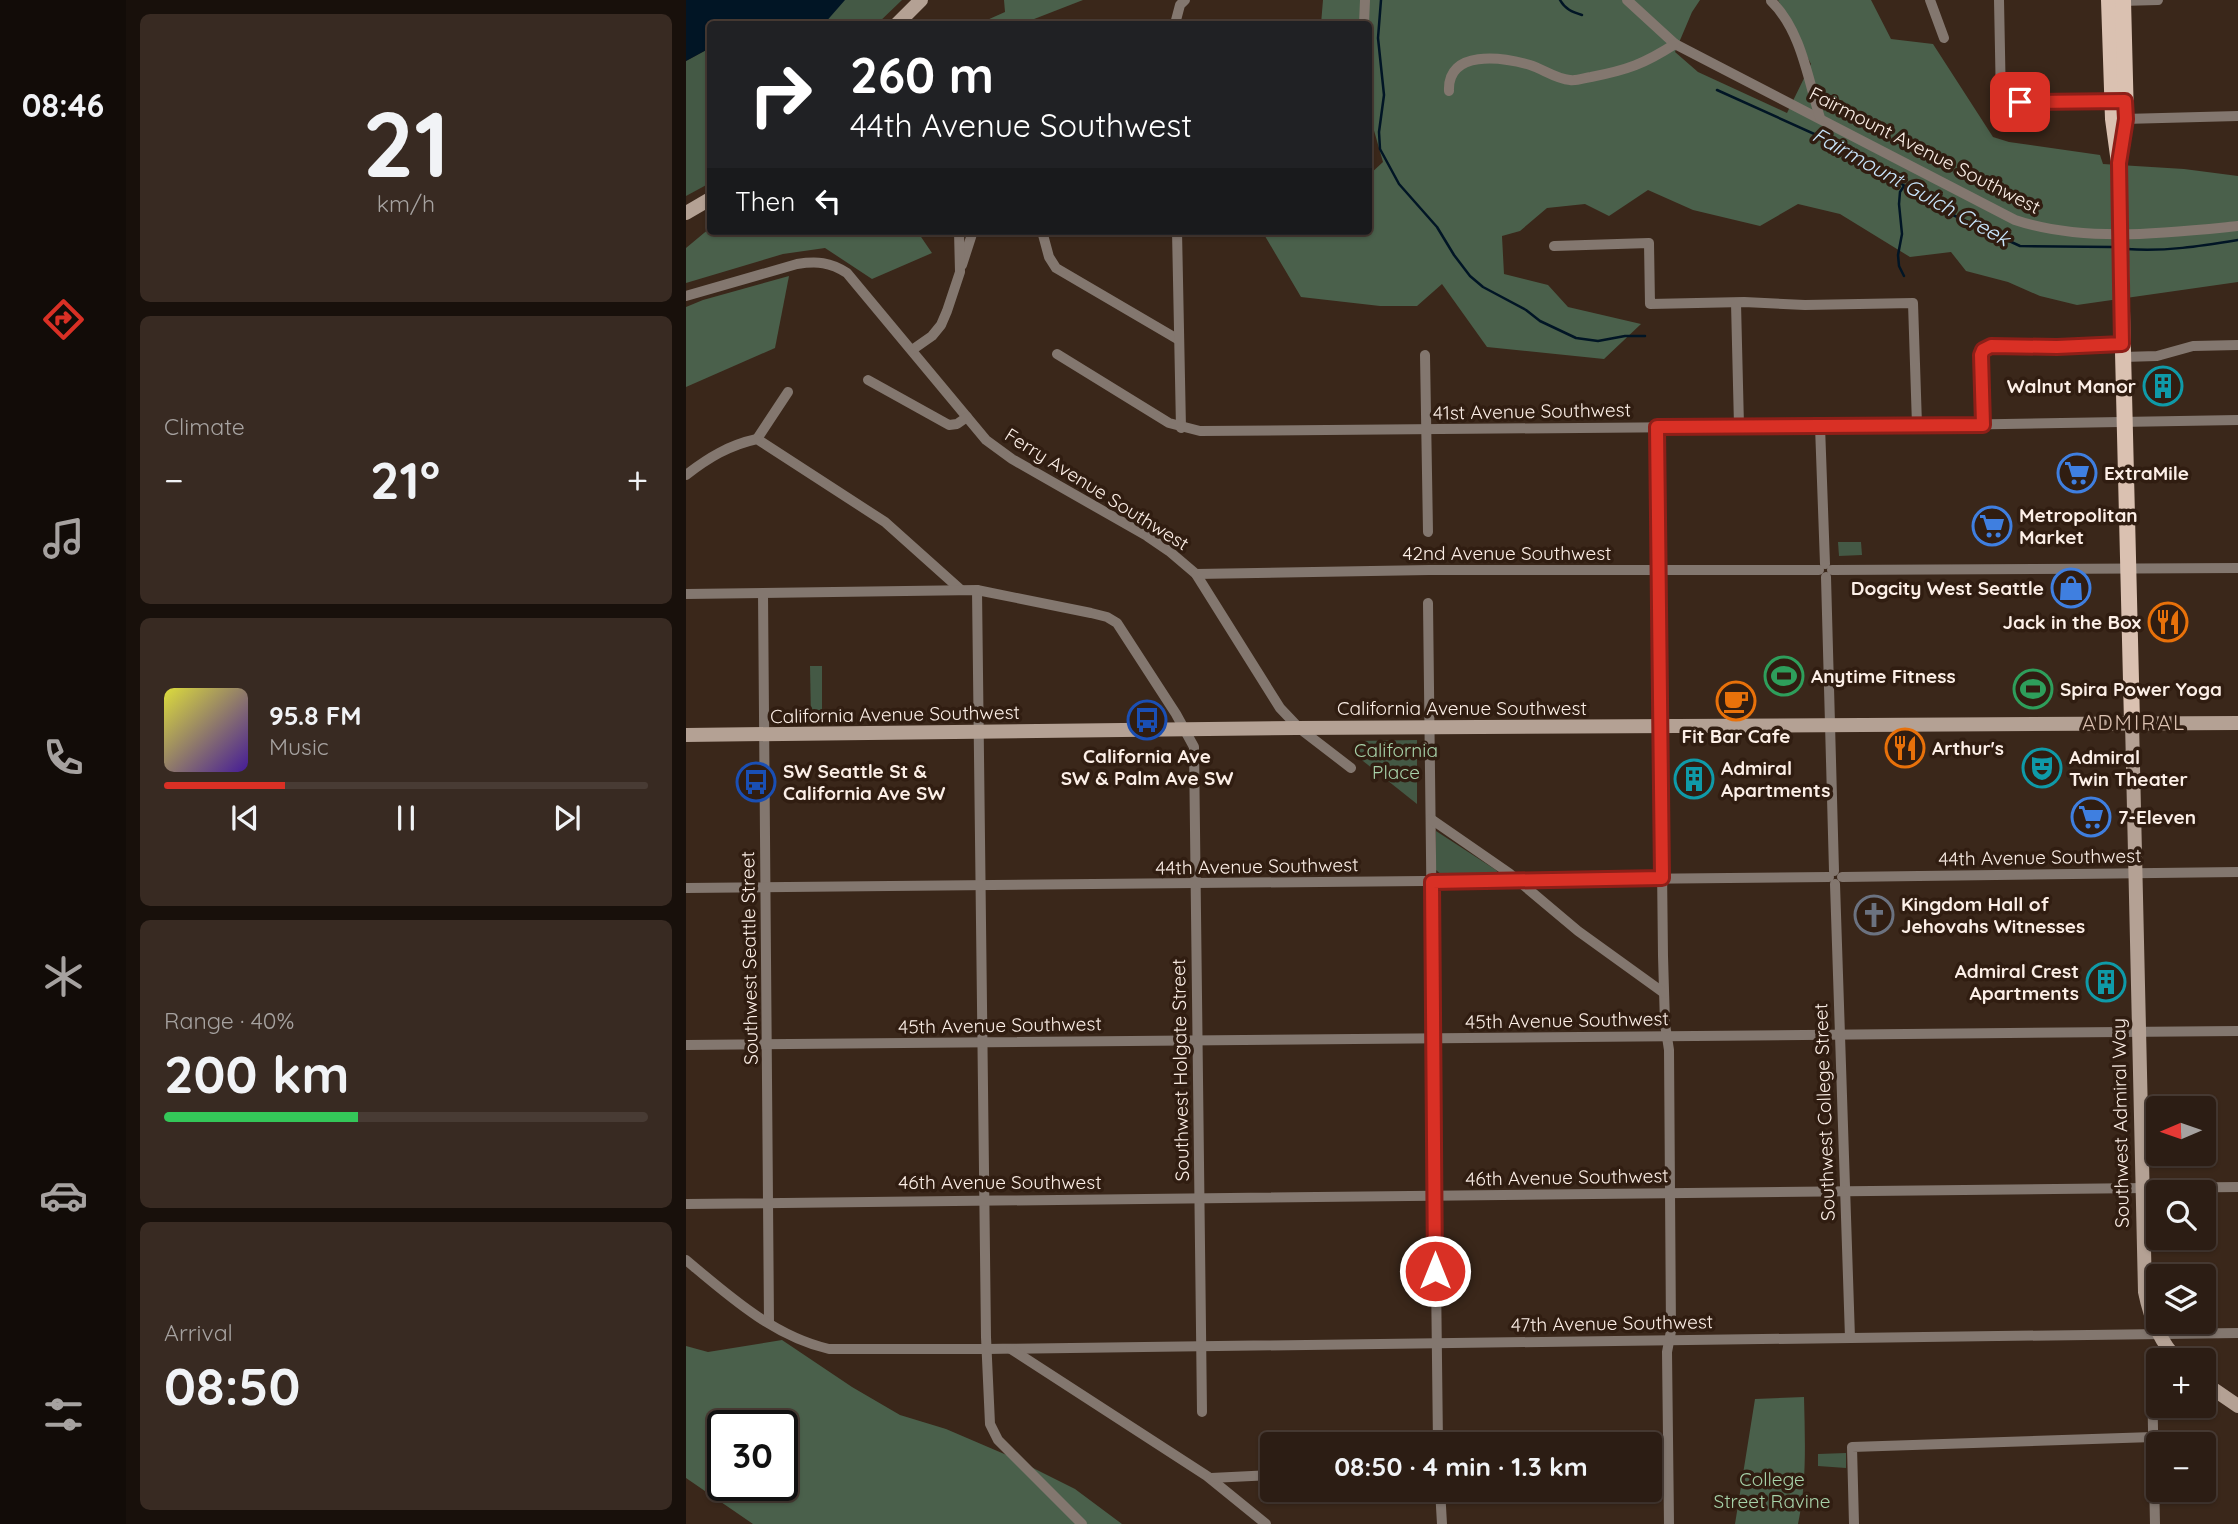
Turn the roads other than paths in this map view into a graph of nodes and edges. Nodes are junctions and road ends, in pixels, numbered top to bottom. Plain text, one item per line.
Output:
1 (921, 0) edge
2 (1365, 0) edge
3 (1627, 0) edge
4 (1930, 0) edge
5 (1999, 0) edge
6 (2116, 0) edge
7 (2158, 0) edge
8 (1771, 1) edge
9 (1182, 2) edge
10 (900, 21) edge
11 (1176, 21) edge
12 (1364, 21) edge
13 (1944, 38) dead end
14 (1675, 44) junction
15 (1448, 91) dead end
16 (2119, 101) junction
17 (2238, 116) edge
18 (1820, 118) junction
19 (2119, 119) junction
20 (707, 201) edge
21 (686, 214) edge
22 (2238, 226) edge
23 (959, 235) edge
24 (972, 235) edge
25 (1043, 235) edge
26 (1177, 235) edge
27 (1554, 246) dead end
28 (960, 272) junction
29 (686, 296) edge
30 (1736, 303) junction
31 (1179, 340) junction
32 (2238, 345) edge
33 (912, 350) junction
34 (2122, 351) junction
35 (1057, 354) dead end
36 (1425, 355) dead end
37 (868, 380) dead end
38 (788, 392) dead end
39 (967, 417) junction
40 (2238, 420) edge
41 (2124, 423) junction
42 (1917, 425) junction
43 (1983, 425) junction
44 (1739, 426) junction
45 (1820, 426) junction
46 (1657, 427) junction
47 (1181, 428) junction
48 (1427, 431) junction
49 (757, 439) junction
50 (686, 475) edge
51 (1428, 532) dead end
52 (2238, 568) edge
53 (2129, 569) junction
54 (1658, 570) junction
55 (1825, 570) junction
56 (1196, 574) junction
57 (961, 590) junction
58 (977, 590) junction
59 (763, 593) junction
60 (686, 594) edge
61 (1428, 603) dead end
62 (2132, 722) junction
63 (2238, 723) edge
64 (1661, 726) junction
65 (1830, 726) junction
66 (1298, 728) junction
67 (1430, 728) junction
68 (1186, 730) junction
69 (979, 732) junction
70 (764, 734) junction
71 (686, 735) edge
72 (1351, 768) dead end
73 (1431, 819) junction
74 (2238, 872) edge
75 (2135, 874) junction
76 (1835, 877) junction
77 (1662, 878) junction
78 (1517, 880) junction
79 (1432, 882) junction
80 (1195, 884) junction
81 (981, 886) junction
82 (686, 888) edge
83 (765, 888) junction
84 (1664, 993) junction
85 (2238, 1031) edge
86 (2140, 1032) junction
87 (1838, 1034) junction
88 (1666, 1036) junction
89 (1433, 1039) junction
90 (1197, 1040) junction
91 (983, 1043) junction
92 (686, 1045) edge
93 (767, 1045) junction
94 (2238, 1187) edge
95 (2142, 1188) junction
96 (1844, 1192) junction
97 (1670, 1193) junction
98 (1434, 1196) junction
99 (1200, 1198) junction
100 (985, 1200) junction
101 (769, 1202) junction
102 (686, 1204) edge
103 (686, 1260) edge
104 (769, 1323) junction
105 (2238, 1333) edge
106 (2159, 1335) junction
107 (1850, 1338) junction
108 (1669, 1340) junction
109 (1437, 1343) junction
110 (1201, 1346) junction
111 (2166, 1348) edge
112 (987, 1349) junction
113 (1010, 1349) junction
114 (2216, 1391) edge
115 (2238, 1406) edge
116 (1202, 1412) dead end
117 (1438, 1432) edge
118 (2146, 1437) edge
119 (1662, 1470) edge
120 (1668, 1470) junction
121 (1260, 1476) edge
122 (1211, 1478) junction
123 (1441, 1502) edge
124 (2154, 1502) edge
125 (1082, 1524) edge
126 (1266, 1524) edge
127 (1442, 1524) edge
128 (1669, 1524) edge
129 (1854, 1524) edge
130 (2155, 1524) edge

1 - 10 main road
2 - 12 street
3 - 14 street, Fairmount Avenue Southwest
4 - 13 street
5 - 16 street
6 - 7 street
6 - 16 main road, Southwest Admiral Way
8 - 18 street
9 - 11 street
14 - 15 street
14 - 18 street, Fairmount Avenue Southwest
16 - 19 main road, Southwest Admiral Way
17 - 19 street
18 - 22 street, Fairmount Avenue Southwest
19 - 34 main road, Southwest Admiral Way, bridge
20 - 21 main road
23 - 28 street
24 - 28 street
25 - 31 street
26 - 31 street
27 - 30 street
28 - 33 street
29 - 33 street, Ferry Avenue Southwest
30 - 42 street
30 - 44 street
31 - 47 street
32 - 34 street
33 - 39 street, Ferry Avenue Southwest
34 - 41 main road, Southwest Admiral Way
34 - 43 street
35 - 47 street, 41st Avenue Southwest
36 - 48 street
37 - 39 street
38 - 49 street
39 - 56 street, Ferry Avenue Southwest
40 - 41 street, 41st Avenue Southwest
41 - 43 street, 41st Avenue Southwest
41 - 53 main road, Southwest Admiral Way
42 - 43 street, 41st Avenue Southwest
42 - 45 street, 41st Avenue Southwest
44 - 45 street, 41st Avenue Southwest
44 - 46 street, 41st Avenue Southwest
45 - 55 street, Southwest College Street
46 - 48 street, 41st Avenue Southwest
46 - 54 street
47 - 48 street, 41st Avenue Southwest
48 - 51 street
49 - 50 street
49 - 57 street
52 - 53 street, 42nd Avenue Southwest
53 - 55 street, 42nd Avenue Southwest
53 - 62 main road, Southwest Admiral Way
54 - 55 street, 42nd Avenue Southwest
54 - 56 street, 42nd Avenue Southwest
54 - 64 street
55 - 65 street, Southwest College Street
56 - 66 street, Ferry Avenue Southwest
57 - 58 street
57 - 59 street
58 - 68 street, Southwest Holgate Street
58 - 69 street
59 - 60 street
59 - 70 street, Southwest Seattle Street
61 - 67 street
62 - 63 main road, California Avenue Southwest
62 - 65 main road, California Avenue Southwest
62 - 75 main road, Southwest Admiral Way
64 - 65 main road, California Avenue Southwest
64 - 67 main road, California Avenue Southwest
64 - 77 street
65 - 76 street, Southwest College Street
66 - 67 main road, California Avenue Southwest
66 - 68 main road, California Avenue Southwest
66 - 72 street, Ferry Avenue Southwest
67 - 73 street
68 - 69 main road, California Avenue Southwest
68 - 80 street, Southwest Holgate Street
69 - 70 main road, California Avenue Southwest
69 - 81 street
70 - 71 main road, California Avenue Southwest
70 - 83 street, Southwest Seattle Street
73 - 78 street
73 - 79 street
74 - 75 street, 44th Avenue Southwest
75 - 76 street, 44th Avenue Southwest
75 - 86 main road, Southwest Admiral Way
76 - 77 street, 44th Avenue Southwest
76 - 87 street, Southwest College Street
77 - 78 street, 44th Avenue Southwest
77 - 84 street
78 - 79 street, 44th Avenue Southwest
78 - 84 street
79 - 80 street, 44th Avenue Southwest
79 - 89 street
80 - 81 street, 44th Avenue Southwest
80 - 90 street, Southwest Holgate Street
81 - 83 street, 44th Avenue Southwest
81 - 91 street
82 - 83 street, 44th Avenue Southwest
83 - 93 street, Southwest Seattle Street
84 - 88 street
85 - 86 street, 45th Avenue Southwest
86 - 87 street, 45th Avenue Southwest
86 - 95 main road, Southwest Admiral Way
87 - 88 street, 45th Avenue Southwest
87 - 96 street, Southwest College Street
88 - 89 street, 45th Avenue Southwest
88 - 97 street
89 - 90 street, 45th Avenue Southwest
89 - 98 street
90 - 91 street, 45th Avenue Southwest
90 - 99 street, Southwest Holgate Street
91 - 93 street, 45th Avenue Southwest
91 - 100 street
92 - 93 street, 45th Avenue Southwest
93 - 101 street, Southwest Seattle Street
94 - 95 street, 46th Avenue Southwest
95 - 96 street, 46th Avenue Southwest
95 - 106 main road, Southwest Admiral Way
96 - 97 street, 46th Avenue Southwest
96 - 107 street, Southwest College Street
97 - 98 street, 46th Avenue Southwest
97 - 108 street
98 - 99 street, 46th Avenue Southwest
98 - 109 street
99 - 100 street, 46th Avenue Southwest
99 - 110 street, Southwest Holgate Street
100 - 101 street, 46th Avenue Southwest
100 - 112 street
101 - 102 street, 46th Avenue Southwest
101 - 104 street, Southwest Seattle Street
103 - 104 street, 47th Avenue Southwest
104 - 112 street, 47th Avenue Southwest
105 - 106 street, 47th Avenue Southwest
106 - 107 street, 47th Avenue Southwest
106 - 111 main road, Southwest Admiral Way
107 - 108 street, 47th Avenue Southwest
108 - 109 street, 47th Avenue Southwest
108 - 120 street
109 - 110 street, 47th Avenue Southwest
109 - 117 street
110 - 113 street, 47th Avenue Southwest
110 - 116 street, Southwest Holgate Street
112 - 113 street, 47th Avenue Southwest
112 - 125 street
113 - 122 street
114 - 115 main road
118 - 129 street
119 - 120 street
120 - 128 street
121 - 122 street
122 - 126 street
123 - 127 street
124 - 130 street

